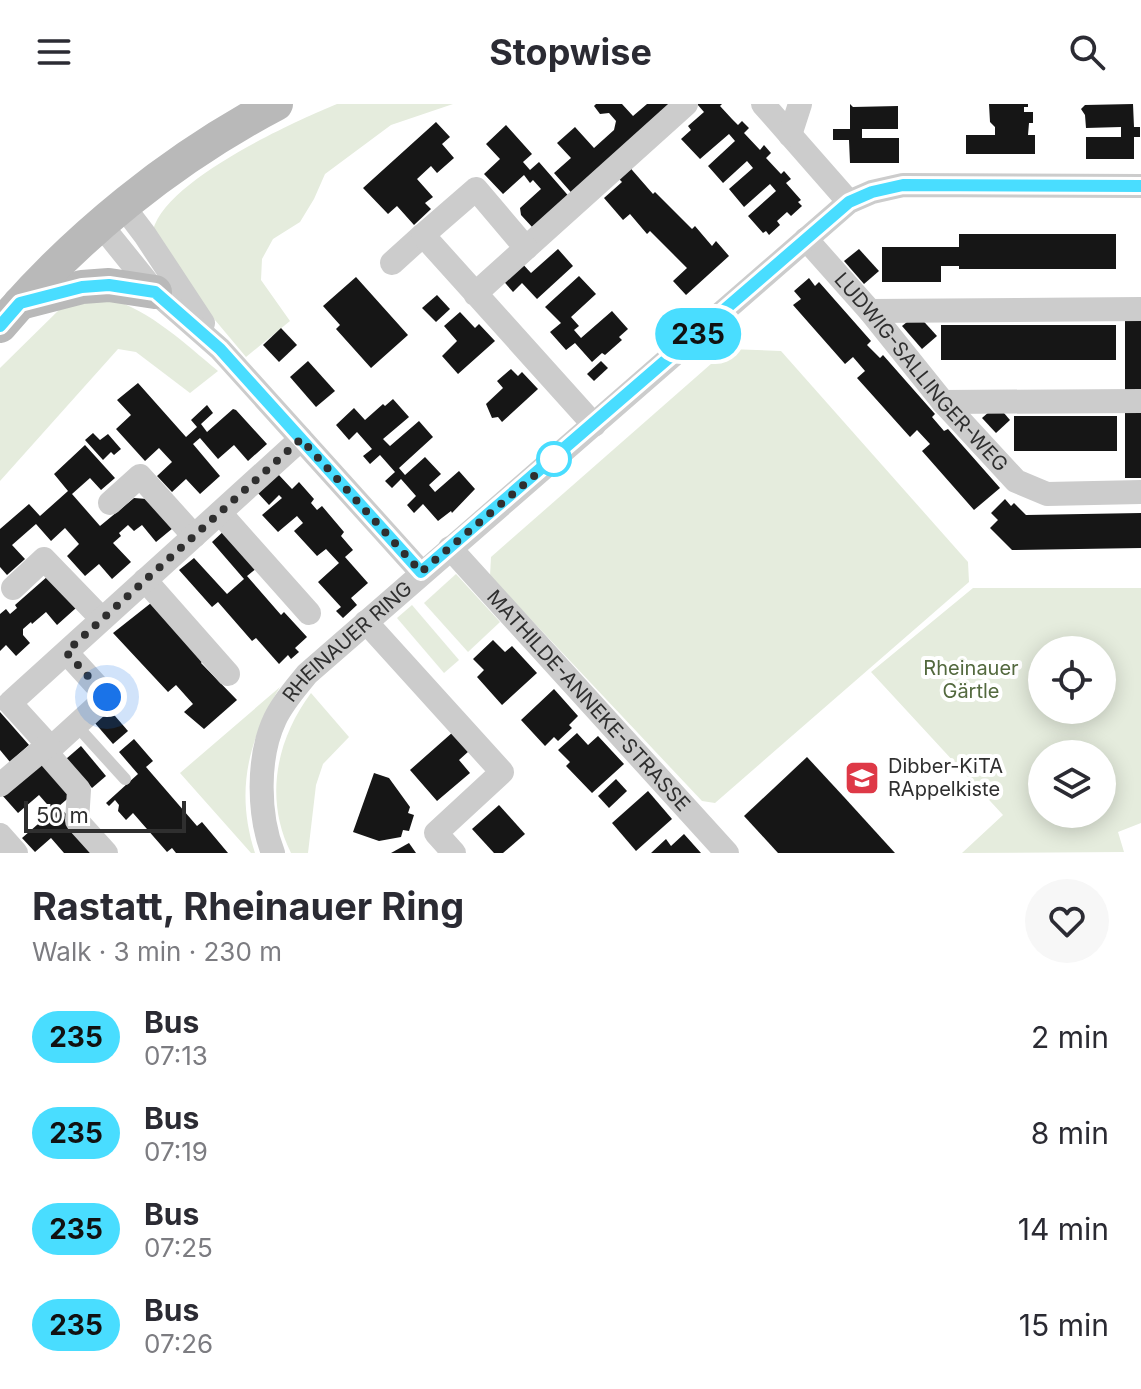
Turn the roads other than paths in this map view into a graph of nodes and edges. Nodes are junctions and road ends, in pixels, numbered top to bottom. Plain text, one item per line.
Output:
1 (276, 104) edge
2 (686, 104) edge
3 (763, 104) edge
4 (800, 104) edge
5 (790, 135) junction
6 (1141, 186) edge
7 (849, 202) junction
8 (112, 216) junction
9 (423, 235) junction
10 (806, 239) junction
11 (526, 248) junction
12 (392, 263) dead end
13 (155, 292) junction
14 (475, 294) junction
15 (1141, 309) edge
16 (870, 311) junction
17 (10, 315) edge
18 (220, 349) junction
19 (1141, 401) edge
20 (943, 402) junction
21 (594, 425) junction
22 (301, 439) junction
23 (1141, 492) edge
24 (110, 503) dead end
25 (220, 513) junction
26 (194, 536) junction
27 (450, 548) junction
28 (421, 572) junction
29 (145, 580) junction
30 (13, 588) dead end
31 (309, 613) dead end
32 (102, 619) junction
33 (366, 622) junction
34 (66, 652) junction
35 (228, 674) dead end
36 (5, 700) edge
37 (76, 725) junction
38 (49, 746) junction
39 (125, 779) dead end
40 (0, 785) edge
41 (0, 835) edge
42 (16, 853) edge
43 (106, 853) edge
44 (273, 853) edge
45 (454, 853) edge
46 (727, 853) edge

1 - 8 main road
2 - 11 street
3 - 5 street
4 - 5 street
5 - 7 street
6 - 7 street, RHEINAUER RING
7 - 10 street, RHEINAUER RING
8 - 13 street
8 - 17 main road
8 - 18 street
9 - 11 street
9 - 12 street
9 - 14 street
10 - 16 street, LUDWIG-SALLINGER-WEG
10 - 21 street, RHEINAUER RING
11 - 14 street
13 - 17 main road
13 - 18 street
14 - 21 street
15 - 16 street
16 - 20 street, LUDWIG-SALLINGER-WEG
18 - 22 street
19 - 20 street
20 - 23 street, LUDWIG-SALLINGER-WEG
21 - 27 street, RHEINAUER RING
22 - 25 street
22 - 28 street
24 - 26 street
25 - 26 street
25 - 31 street
26 - 29 street
27 - 28 street, RHEINAUER RING
27 - 46 street, MATHILDE-ANNEKE-STRASSE
28 - 33 street, RHEINAUER RING
29 - 32 street
29 - 35 street
30 - 32 street
32 - 34 street
33 - 44 street, RHEINAUER RING
33 - 45 street
34 - 36 street
34 - 37 street
36 - 38 street
37 - 38 street
37 - 39 lane
38 - 40 street
38 - 43 street
41 - 42 street

